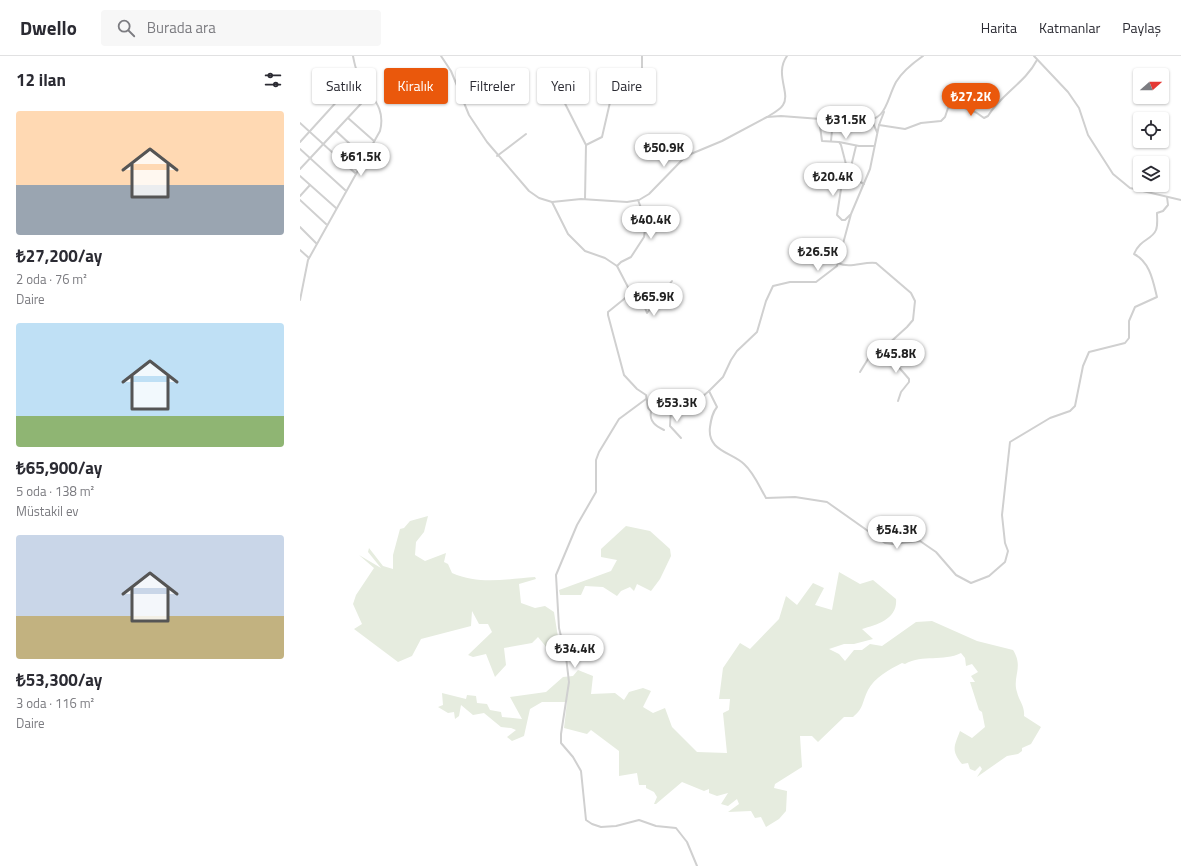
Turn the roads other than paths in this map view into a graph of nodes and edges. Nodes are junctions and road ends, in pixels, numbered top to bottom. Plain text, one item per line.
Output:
1 (353, 56) edge
2 (441, 56) edge
3 (642, 56) edge
4 (787, 56) edge
5 (922, 56) edge
6 (1034, 56) edge
7 (1037, 60) junction
8 (357, 68) edge
9 (376, 101) edge
10 (335, 104) edge
11 (361, 104) edge
12 (565, 104) edge
13 (885, 111) junction
14 (767, 117) junction
15 (348, 118) junction
16 (819, 119) junction
17 (833, 120) junction
18 (872, 121) junction
19 (300, 123) edge
20 (879, 125) junction
21 (336, 131) junction
22 (310, 132) junction
23 (877, 133) junction
24 (526, 134) dead end
25 (831, 141) junction
26 (300, 142) edge
27 (374, 142) junction
28 (839, 142) junction
29 (323, 144) junction
30 (586, 145) junction
31 (856, 146) junction
32 (874, 146) junction
33 (300, 149) edge
34 (497, 156) junction
35 (310, 158) junction
36 (365, 158) junction
37 (300, 169) edge
38 (355, 173) junction
39 (300, 176) edge
40 (849, 176) junction
41 (864, 184) junction
42 (310, 185) junction
43 (345, 190) junction
44 (300, 196) edge
45 (1167, 197) junction
46 (300, 200) edge
47 (585, 200) junction
48 (638, 200) junction
49 (1181, 200) edge
50 (552, 202) junction
51 (336, 208) junction
52 (851, 214) junction
53 (326, 224) junction
54 (300, 227) edge
55 (317, 243) junction
56 (300, 250) edge
57 (309, 258) junction
58 (838, 263) junction
59 (617, 266) junction
60 (672, 281) dead end
61 (629, 295) junction
62 (300, 300) edge
63 (885, 347) junction
64 (860, 372) dead end
65 (710, 392) junction
66 (647, 399) junction
67 (898, 401) dead end
68 (671, 407) junction
69 (651, 411) junction
70 (664, 430) dead end
71 (681, 438) dead end
72 (697, 866) edge

1 - 8 street
2 - 34 street
3 - 30 street
4 - 14 street
5 - 13 street
6 - 7 street
7 - 20 street
7 - 45 street
9 - 27 street
10 - 22 street
11 - 15 street
12 - 30 street
13 - 18 street
13 - 20 street
14 - 16 street
14 - 48 street
15 - 21 street
15 - 27 street
16 - 17 street
16 - 25 street
17 - 18 street
17 - 25 street
18 - 23 street
19 - 22 street
20 - 23 street
21 - 29 street
21 - 36 street
22 - 26 street
22 - 29 street
23 - 32 street
24 - 34 street
25 - 28 street
27 - 36 street
28 - 31 street
28 - 40 street
29 - 35 street
29 - 38 street
30 - 47 street
31 - 32 street
31 - 40 street
32 - 41 street
33 - 35 street
34 - 50 street
35 - 37 street
35 - 43 street
36 - 38 street
38 - 43 street
39 - 42 street
40 - 41 street
40 - 52 street
41 - 52 street
42 - 44 street
42 - 51 street
43 - 51 street
45 - 49 street
45 - 65 street
46 - 53 street
47 - 48 street
47 - 50 street
48 - 59 street
50 - 59 street
51 - 53 street
52 - 58 street
53 - 55 street
54 - 55 street
55 - 57 street
56 - 57 street
57 - 62 street
58 - 63 street
58 - 65 street
59 - 61 street
60 - 61 street
61 - 66 street
63 - 64 street
63 - 67 street
65 - 68 street
66 - 69 street
66 - 72 street
68 - 69 street
68 - 71 street
69 - 70 street

